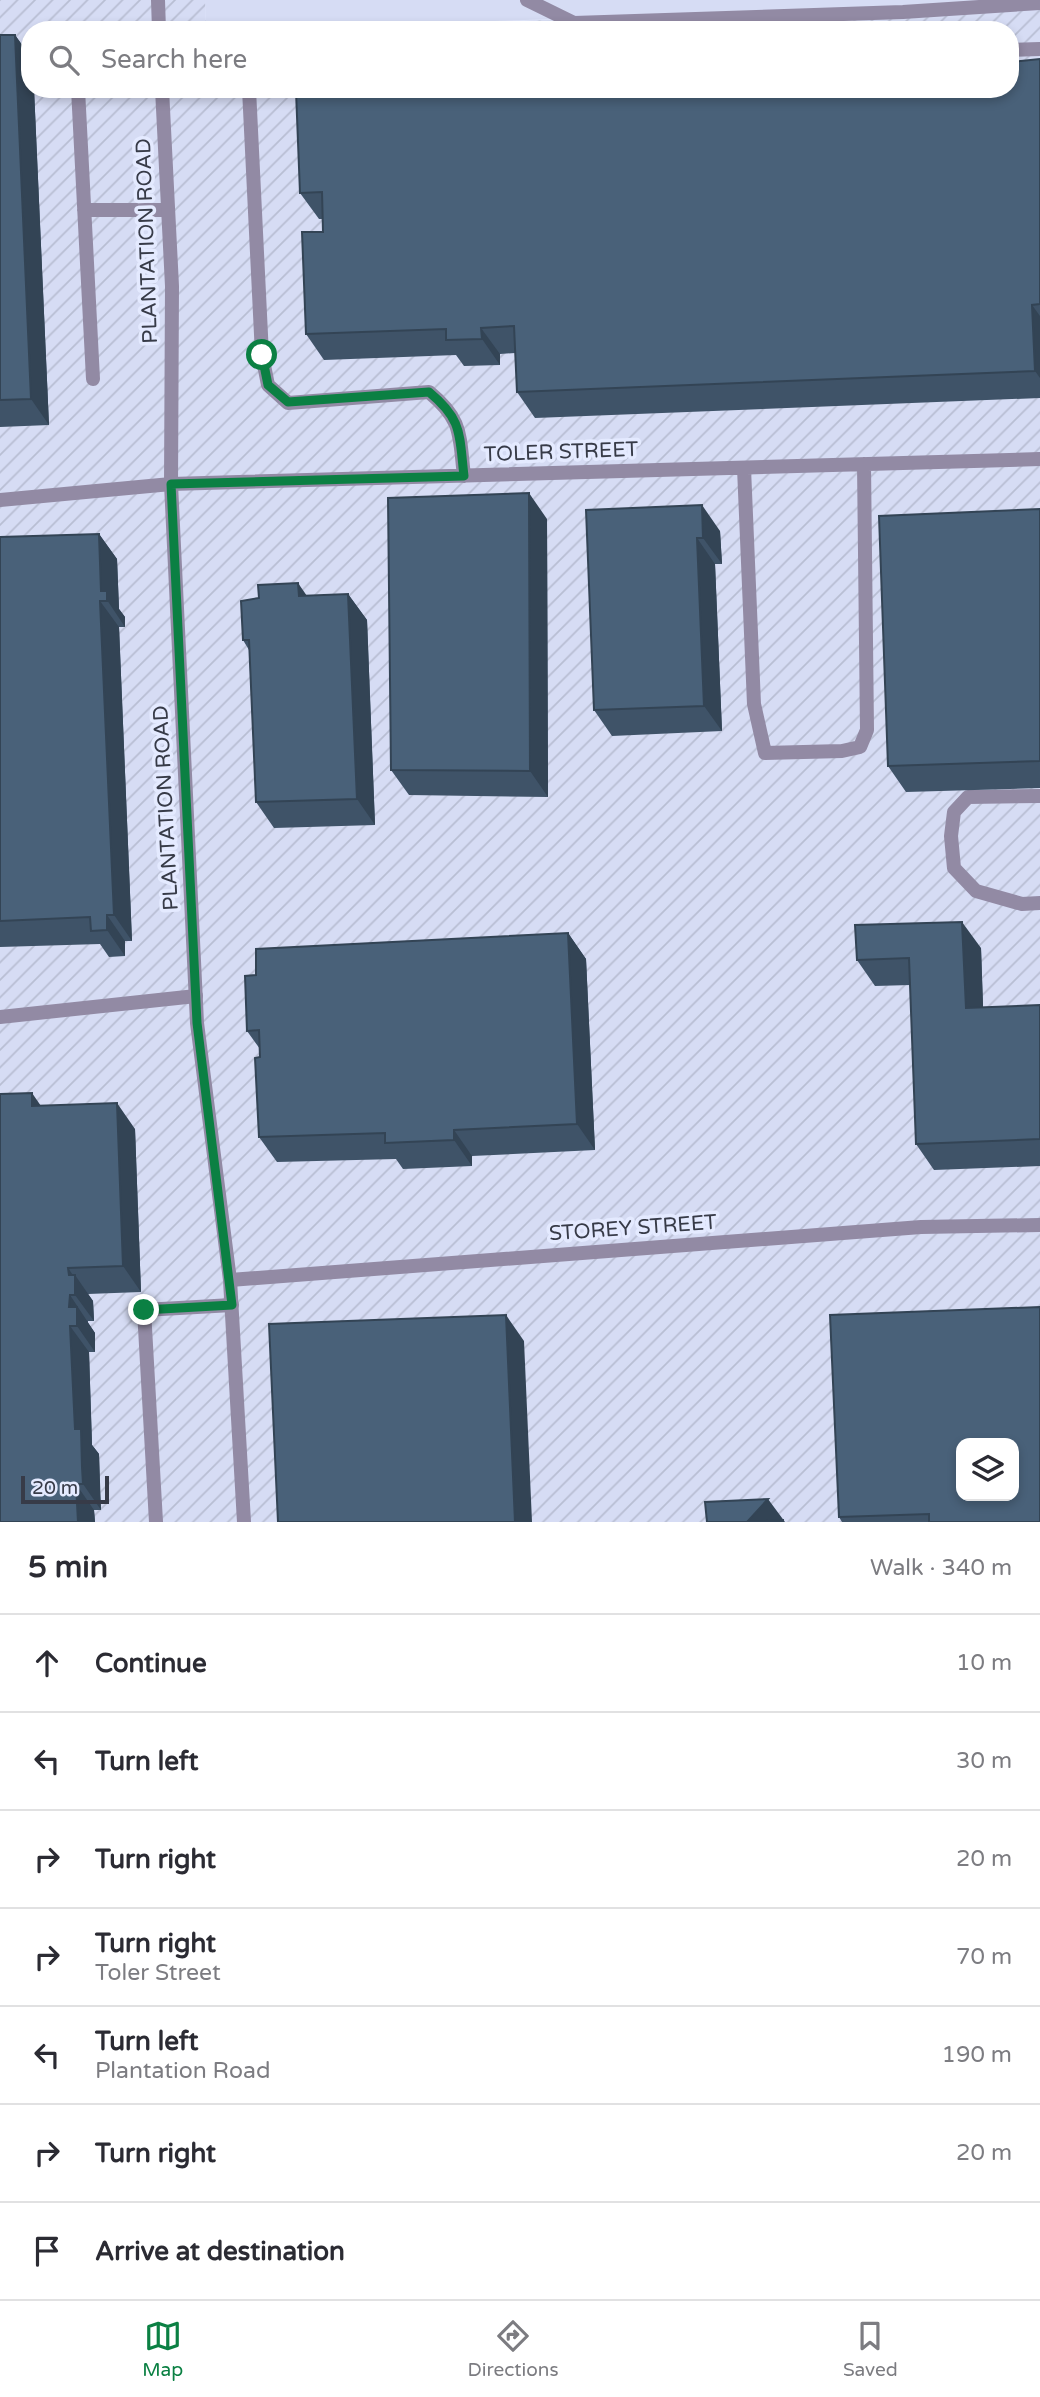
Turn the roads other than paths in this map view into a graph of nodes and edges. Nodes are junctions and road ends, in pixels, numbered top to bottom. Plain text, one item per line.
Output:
1 (158, 0) edge
2 (527, 0) edge
3 (1040, 3) edge
4 (159, 21) edge
5 (569, 21) edge
6 (633, 21) edge
7 (1040, 49) edge
8 (1019, 50) edge
9 (78, 98) edge
10 (162, 98) edge
11 (249, 98) edge
12 (84, 210) junction
13 (168, 210) junction
14 (93, 379) dead end
15 (1040, 459) edge
16 (864, 464) junction
17 (744, 468) junction
18 (464, 476) junction
19 (171, 484) junction
20 (0, 500) edge
21 (1040, 796) edge
22 (1040, 903) edge
23 (196, 996) junction
24 (0, 1017) edge
25 (1040, 1225) edge
26 (230, 1280) junction
27 (232, 1305) junction
28 (156, 1522) edge
29 (244, 1522) edge

1 - 4 street
2 - 5 street
3 - 6 street
7 - 8 street
9 - 12 street
10 - 13 street, PLANTATION ROAD
11 - 18 street
12 - 13 street
12 - 14 street
13 - 19 street, PLANTATION ROAD
15 - 16 street, TOLER STREET
16 - 17 street, TOLER STREET
16 - 17 street
17 - 18 street, TOLER STREET
18 - 19 street, TOLER STREET
19 - 20 street, TOLER STREET
19 - 23 street, PLANTATION ROAD
21 - 22 street
23 - 24 street
23 - 26 street, PLANTATION ROAD
25 - 26 street, STOREY STREET
26 - 27 street, PLANTATION ROAD
27 - 28 street
27 - 29 street, PLANTATION ROAD

